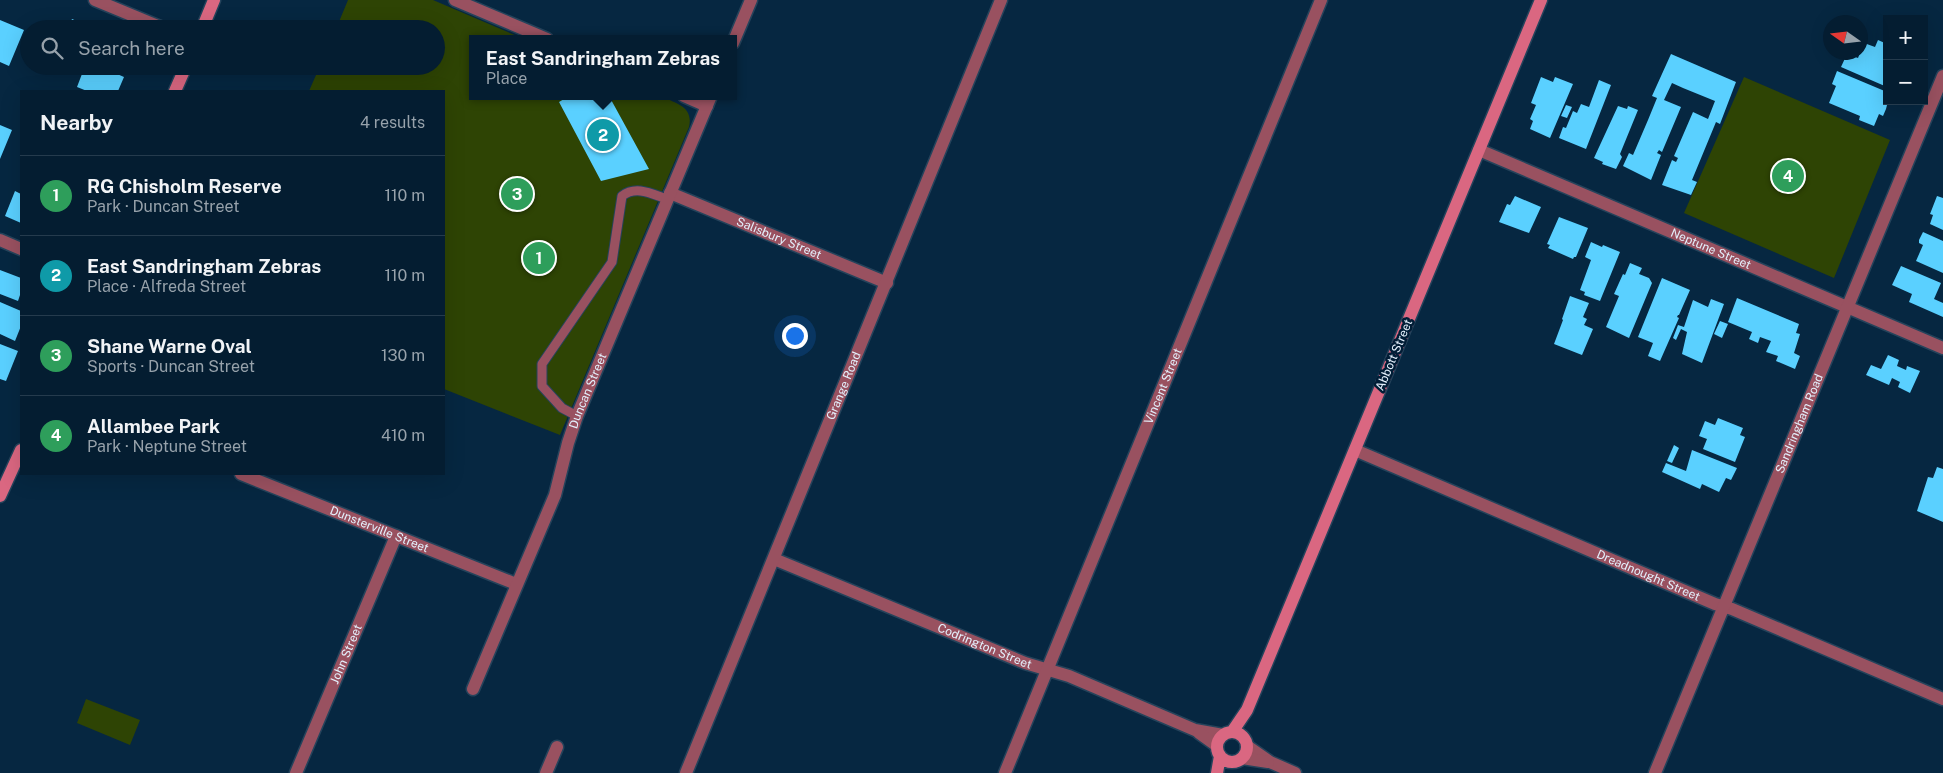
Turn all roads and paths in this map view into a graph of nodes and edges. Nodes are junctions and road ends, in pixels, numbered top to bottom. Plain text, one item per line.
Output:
1 (95, 0) edge
2 (214, 0) edge
3 (454, 0) edge
4 (751, 0) edge
5 (1000, 0) edge
6 (1321, 0) edge
7 (1540, 0) edge
8 (478, 5) edge
9 (143, 20) edge
10 (206, 20) edge
11 (539, 35) edge
12 (736, 35) edge
13 (182, 75) edge
14 (1943, 76) edge
15 (175, 90) edge
16 (709, 101) edge
17 (1479, 150) junction
18 (668, 196) junction
19 (0, 240) edge
20 (20, 249) edge
21 (886, 283) junction
22 (1848, 307) junction
23 (1943, 348) edge
24 (577, 416) junction
25 (1355, 450) junction
26 (20, 452) edge
27 (244, 475) edge
28 (0, 496) edge
29 (396, 536) junction
30 (774, 559) junction
31 (516, 584) junction
32 (1724, 606) junction
33 (1047, 670) junction
34 (473, 689) dead end
35 (1943, 699) edge
36 (1232, 746) junction
37 (557, 747) dead end
38 (296, 773) edge
39 (546, 773) edge
40 (686, 773) edge
41 (1005, 773) edge
42 (1217, 773) edge
43 (1225, 773) edge
44 (1295, 773) edge
45 (1655, 773) edge

1 - 9 street
2 - 10 street
3 - 8 street
4 - 12 street
5 - 21 street, Grange Road
6 - 33 street, Vincent Street
7 - 17 street, Abbott Street
8 - 11 street
13 - 15 street
14 - 22 street, Sandringham Road
16 - 18 street, Duncan Street
17 - 22 street, Neptune Street
17 - 25 street, Abbott Street
18 - 21 street, Salisbury Street
18 - 24 street, Duncan Street
18 - 24 lane
19 - 20 street
21 - 30 street, Grange Road
22 - 23 street, Neptune Street
22 - 32 street, Sandringham Road
24 - 31 street, Duncan Street
25 - 32 street, Dreadnought Street
25 - 36 street, Abbott Street
26 - 28 street
27 - 29 street, Dunsterville Street
29 - 31 street, Dunsterville Street
29 - 38 street, John Street
30 - 33 street, Codrington Street
30 - 40 street, Grange Road
31 - 34 street, Duncan Street
32 - 35 street, Dreadnought Street
32 - 45 street, Sandringham Road
33 - 36 street, Codrington Street
33 - 41 street, Vincent Street
36 - 42 street, Abbott Street
36 - 43 street, Abbott Street
36 - 44 street, Codrington Street
37 - 39 street

